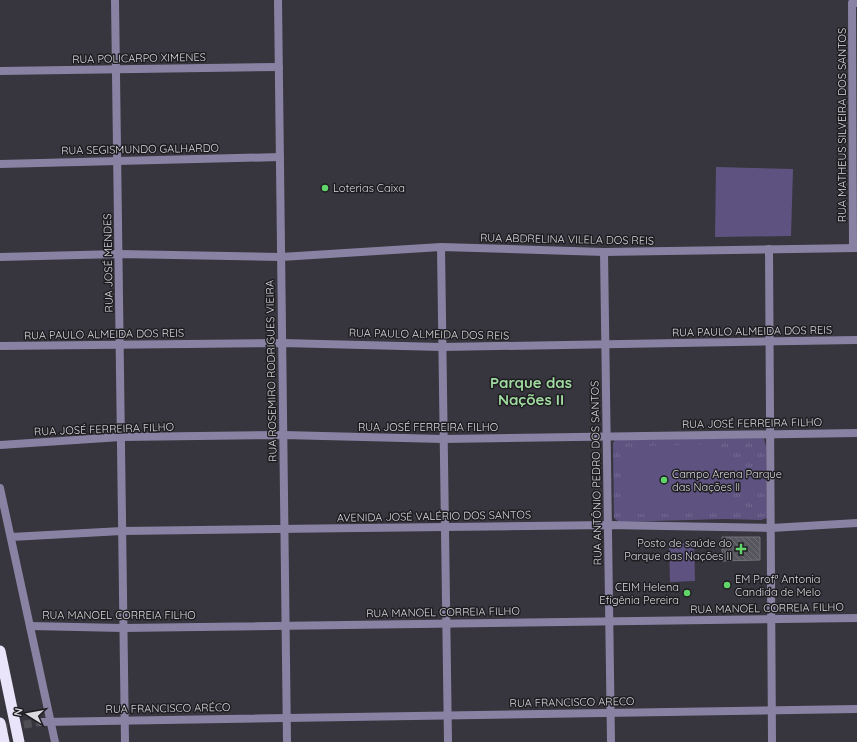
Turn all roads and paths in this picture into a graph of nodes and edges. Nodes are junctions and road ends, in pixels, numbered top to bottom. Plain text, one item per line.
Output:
1 (114, 0) edge
2 (278, 0) edge
3 (855, 3) edge
4 (279, 67) junction
5 (116, 69) junction
6 (0, 71) edge
7 (280, 157) junction
8 (117, 160) junction
9 (0, 164) edge
10 (441, 247) junction
11 (855, 248) edge
12 (769, 249) junction
13 (604, 252) junction
14 (119, 254) junction
15 (0, 257) edge
16 (281, 257) junction
17 (857, 340) edge
18 (282, 342) junction
19 (770, 342) junction
20 (605, 344) junction
21 (120, 345) junction
22 (0, 346) edge
23 (442, 347) junction
24 (857, 433) edge
25 (770, 434) junction
26 (283, 435) junction
27 (606, 436) junction
28 (121, 438) junction
29 (444, 439) junction
30 (0, 445) edge
31 (0, 488) edge
32 (857, 523) edge
33 (608, 525) junction
34 (445, 527) junction
35 (771, 528) junction
36 (284, 529) junction
37 (122, 531) junction
38 (11, 537) junction
39 (857, 618) edge
40 (772, 619) junction
41 (609, 621) junction
42 (446, 623) junction
43 (30, 626) junction
44 (286, 626) junction
45 (123, 628) junction
46 (0, 650) edge
47 (857, 709) edge
48 (772, 710) junction
49 (610, 713) junction
50 (448, 715) junction
51 (286, 718) junction
52 (124, 720) junction
53 (46, 722) junction
54 (0, 723) edge
55 (4, 742) edge
56 (19, 742) edge
57 (55, 742) edge
58 (125, 742) edge
59 (287, 742) edge
60 (448, 742) edge
61 (611, 742) edge
62 (772, 742) edge

1 - 5 street, RUA JOSÉ MENDES
2 - 4 street, RUA ROSEMIRO RODRIGUES VIEIRA
3 - 11 street, RUA MATHEUS SILVEIRA DOS SANTOS
4 - 5 street, RUA POLICARPO XIMENES
4 - 7 street, RUA ROSEMIRO RODRIGUES VIEIRA
5 - 6 street, RUA POLICARPO XIMENES
5 - 8 street, RUA JOSÉ MENDES
7 - 8 street, RUA SEGISMUNDO GALHARDO
7 - 16 street, RUA ROSEMIRO RODRIGUES VIEIRA
8 - 9 street, RUA SEGISMUNDO GALHARDO
8 - 14 street, RUA JOSÉ MENDES
10 - 13 street, RUA ABDRELINA VILELA DOS REIS
10 - 16 street, RUA ABDRELINA VILELA DOS REIS
10 - 23 street
11 - 12 street, RUA ABDRELINA VILELA DOS REIS
12 - 13 street, RUA ABDRELINA VILELA DOS REIS
12 - 19 street
13 - 20 street, RUA ANTÔNIO PEDRO DOS SANTOS
14 - 15 street, RUA ABDRELINA VILELA DOS REIS
14 - 16 street, RUA ABDRELINA VILELA DOS REIS
14 - 21 street, RUA JOSÉ MENDES
16 - 18 street, RUA ROSEMIRO RODRIGUES VIEIRA
17 - 19 street, RUA PAULO ALMEIDA DOS REIS
18 - 21 street, RUA PAULO ALMEIDA DOS REIS
18 - 23 street, RUA PAULO ALMEIDA DOS REIS
18 - 26 street, RUA ROSEMIRO RODRIGUES VIEIRA
19 - 20 street, RUA PAULO ALMEIDA DOS REIS
19 - 25 street
20 - 23 street, RUA PAULO ALMEIDA DOS REIS
20 - 27 street, RUA ANTÔNIO PEDRO DOS SANTOS
21 - 22 street, RUA PAULO ALMEIDA DOS REIS
21 - 28 street, RUA JOSÉ MENDES
23 - 29 street
24 - 25 street, RUA JOSÉ FERREIRA FILHO
25 - 27 street, RUA JOSÉ FERREIRA FILHO
25 - 35 street
26 - 28 street, RUA JOSÉ FERREIRA FILHO
26 - 29 street, RUA JOSÉ FERREIRA FILHO
26 - 36 street, RUA ROSEMIRO RODRIGUES VIEIRA
27 - 29 street, RUA JOSÉ FERREIRA FILHO
27 - 33 street, RUA ANTÔNIO PEDRO DOS SANTOS
28 - 30 street, RUA JOSÉ FERREIRA FILHO
28 - 37 street, RUA JOSÉ MENDES
29 - 34 street
31 - 38 street
32 - 35 street, AVENIDA JOSÉ VALÉRIO DOS SANTOS
33 - 34 street, AVENIDA JOSÉ VALÉRIO DOS SANTOS
33 - 35 street, AVENIDA JOSÉ VALÉRIO DOS SANTOS
33 - 41 street, RUA ANTÔNIO PEDRO DOS SANTOS
34 - 36 street, AVENIDA JOSÉ VALÉRIO DOS SANTOS
34 - 42 street
35 - 40 street
36 - 37 street, AVENIDA JOSÉ VALÉRIO DOS SANTOS
36 - 44 street, RUA ROSEMIRO RODRIGUES VIEIRA
37 - 38 street, AVENIDA JOSÉ VALÉRIO DOS SANTOS
37 - 45 street, RUA JOSÉ MENDES
38 - 43 street
39 - 40 street, RUA MANOEL CORREIA FILHO
40 - 41 street, RUA MANOEL CORREIA FILHO
40 - 48 street
41 - 42 street, RUA MANOEL CORREIA FILHO
41 - 49 street, RUA ANTÔNIO PEDRO DOS SANTOS
42 - 44 street, RUA MANOEL CORREIA FILHO
42 - 50 street
43 - 45 street, RUA MANOEL CORREIA FILHO
43 - 53 street
44 - 45 street, RUA MANOEL CORREIA FILHO
44 - 51 street, RUA ROSEMIRO RODRIGUES VIEIRA
45 - 52 street, RUA JOSÉ MENDES
46 - 56 highway
47 - 48 street, RUA FRANCISCO ARECO
48 - 49 street, RUA FRANCISCO ARECO
48 - 62 street
49 - 50 street, RUA FRANCISCO ARECO
49 - 61 street, RUA ANTÔNIO PEDRO DOS SANTOS
50 - 51 street, RUA FRANCISCO ARECO
50 - 60 street
51 - 52 street, RUA FRANCISCO ARÉCO
51 - 59 street, RUA ROSEMIRO RODRIGUES VIEIRA
52 - 53 street, RUA FRANCISCO ARÉCO
52 - 58 street, RUA JOSÉ MENDES
53 - 57 street
54 - 55 highway

